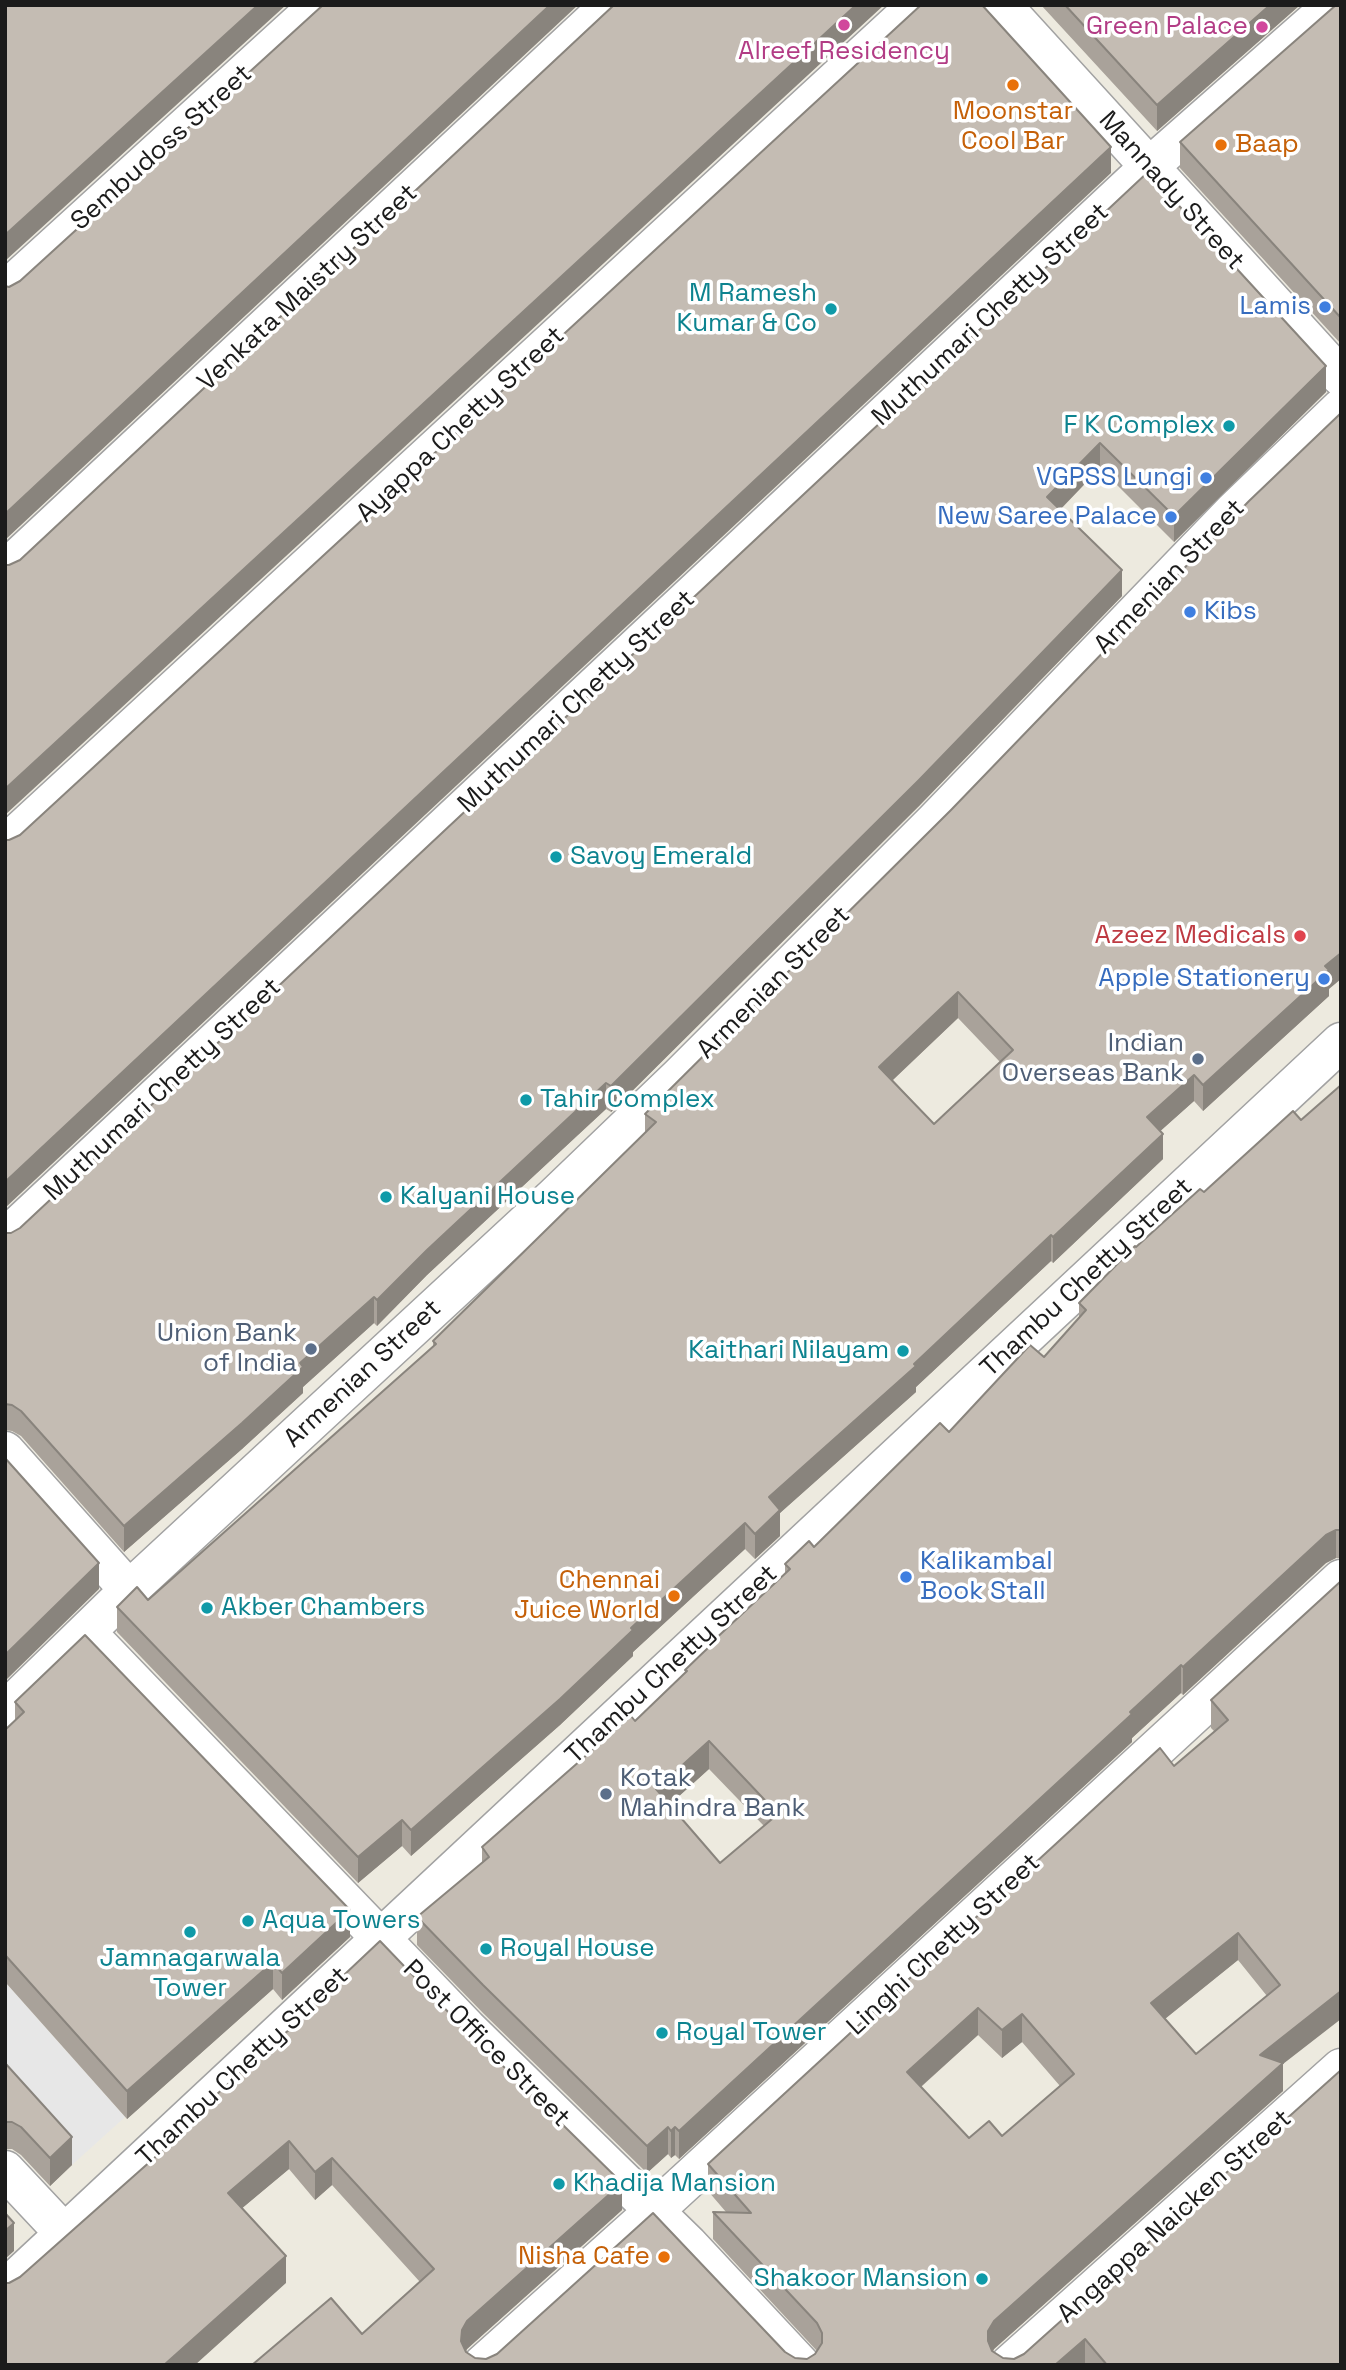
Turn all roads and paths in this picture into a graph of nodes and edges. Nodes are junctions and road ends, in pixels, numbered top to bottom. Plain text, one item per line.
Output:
1 (318, 5) edge
2 (610, 5) edge
3 (917, 5) edge
4 (1002, 5) edge
5 (1333, 5) edge
6 (1149, 167) junction
7 (5, 291) edge
8 (1341, 377) edge
9 (1341, 408) edge
10 (5, 570) edge
11 (5, 845) edge
12 (1341, 1042) edge
13 (5, 1238) edge
14 (5, 1451) edge
15 (1341, 1579) edge
16 (130, 1590) junction
17 (86, 1632) junction
18 (5, 1712) edge
19 (380, 1937) junction
20 (1341, 2068) edge
21 (5, 2170) edge
22 (654, 2211) junction
23 (65, 2234) junction
24 (5, 2289) edge
25 (482, 2365) edge
26 (801, 2365) edge
27 (1009, 2365) edge

1 - 7 street, Sembudoss Street
2 - 10 street, Venkata Maistry Street
3 - 11 street, Ayappa Chetty Street
4 - 6 street, Mannady Street
5 - 6 street, Muthumari Chetty Street
6 - 8 street, Mannady Street
6 - 13 street, Muthumari Chetty Street
9 - 16 street, Armenian Street
12 - 19 street, Thambu Chetty Street
14 - 16 street
15 - 22 street, Linghi Chetty Street
16 - 17 street, Armenian Street
17 - 18 street, Armenian Street
17 - 19 street, Post Office Street
19 - 22 street, Post Office Street
19 - 23 street, Thambu Chetty Street
20 - 27 street, Angappa Naicken Street
21 - 23 street
22 - 25 street, Linghi Chetty Street
22 - 26 street, Post Office Street
23 - 24 street, Thambu Chetty Street

